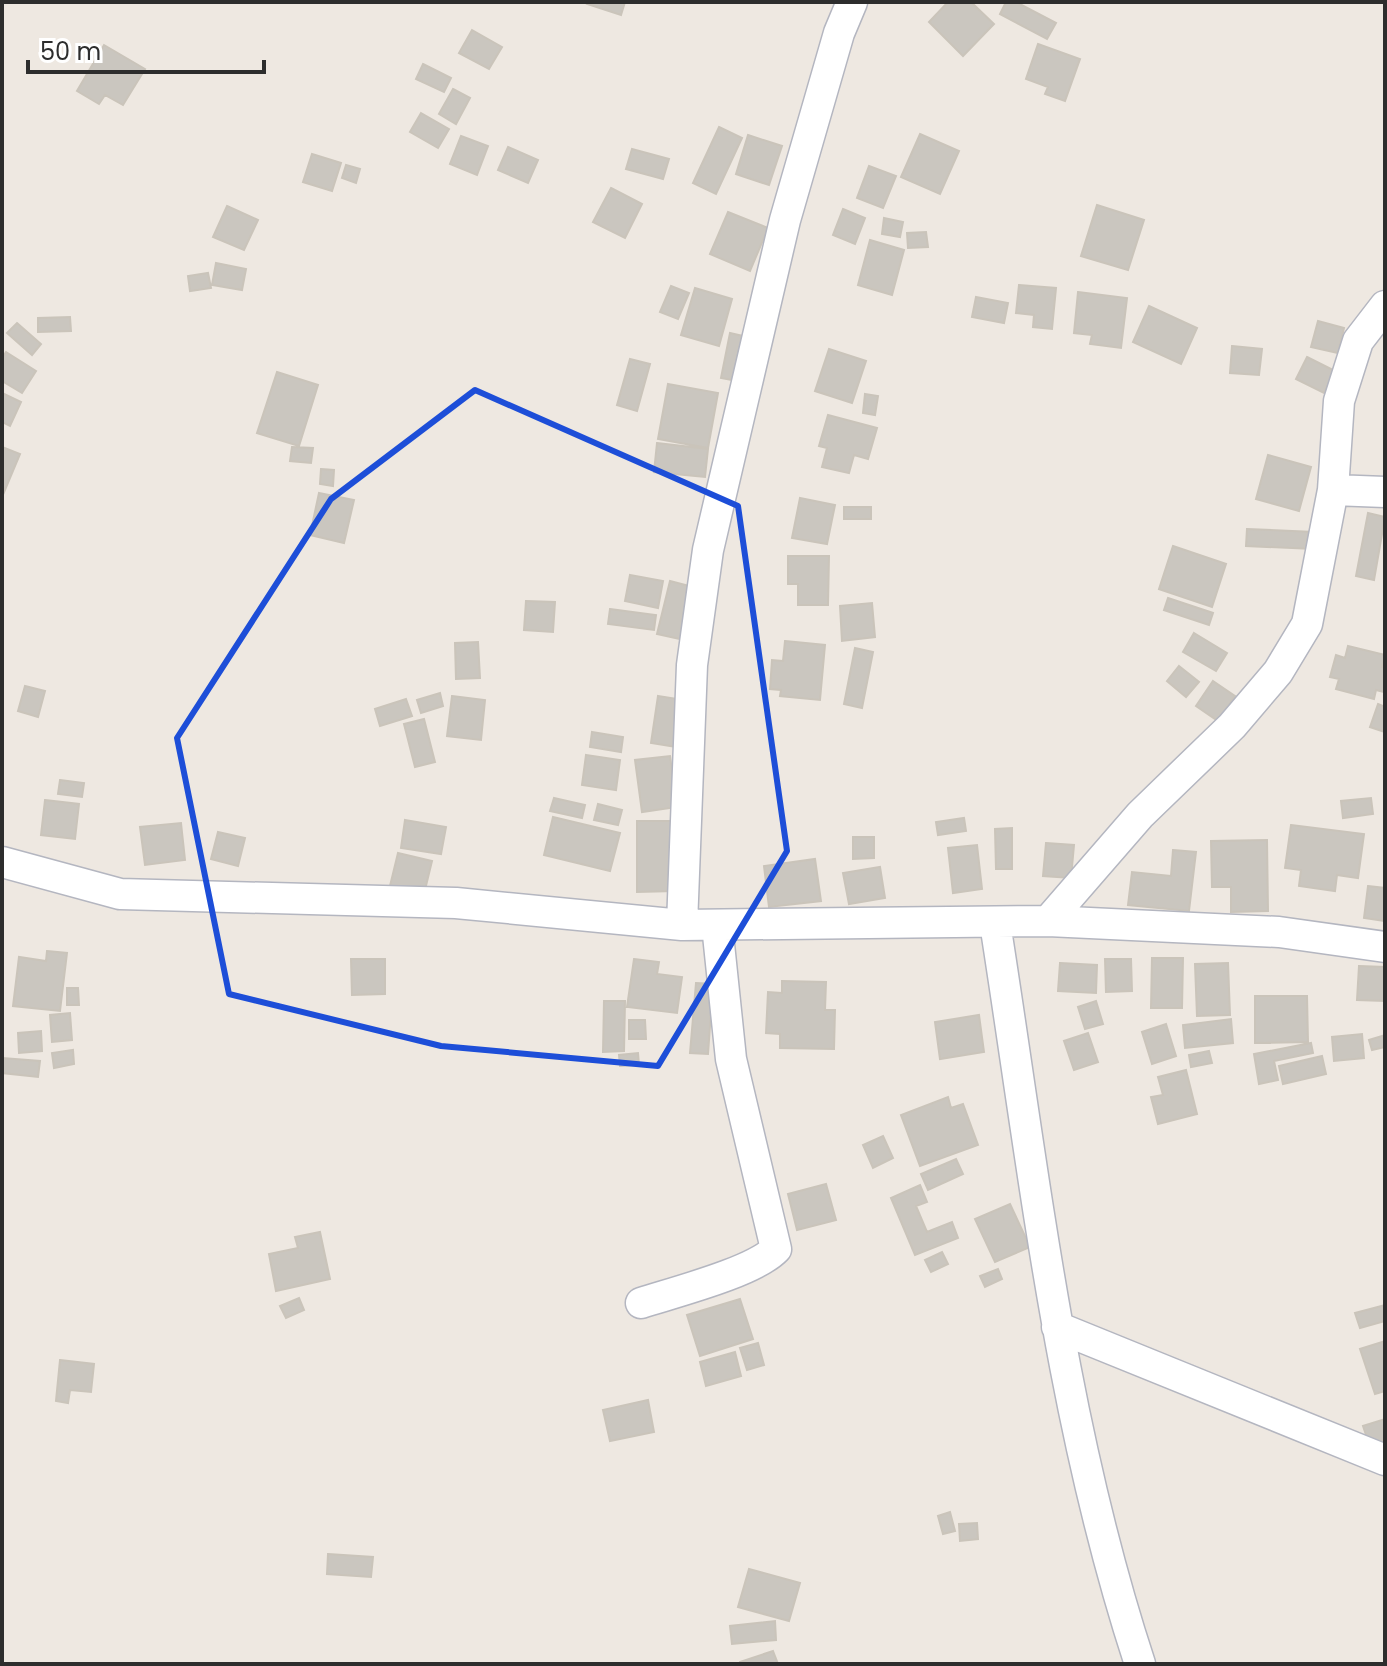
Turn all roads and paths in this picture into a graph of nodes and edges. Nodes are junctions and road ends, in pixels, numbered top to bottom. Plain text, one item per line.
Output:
1 (852, 2) edge
2 (1385, 306) edge
3 (1333, 490) junction
4 (1385, 492) edge
5 (2, 862) edge
6 (1048, 921) junction
7 (995, 923) junction
8 (682, 925) junction
9 (717, 925) junction
10 (1385, 947) edge
11 (641, 1303) dead end
12 (1057, 1327) junction
13 (1385, 1460) edge
14 (1140, 1664) edge

1 - 8 street
2 - 3 street
3 - 4 street
3 - 6 street
5 - 8 street
6 - 7 street
6 - 10 street
7 - 9 street
7 - 12 street
8 - 9 street
9 - 11 street
12 - 13 street
12 - 14 street

